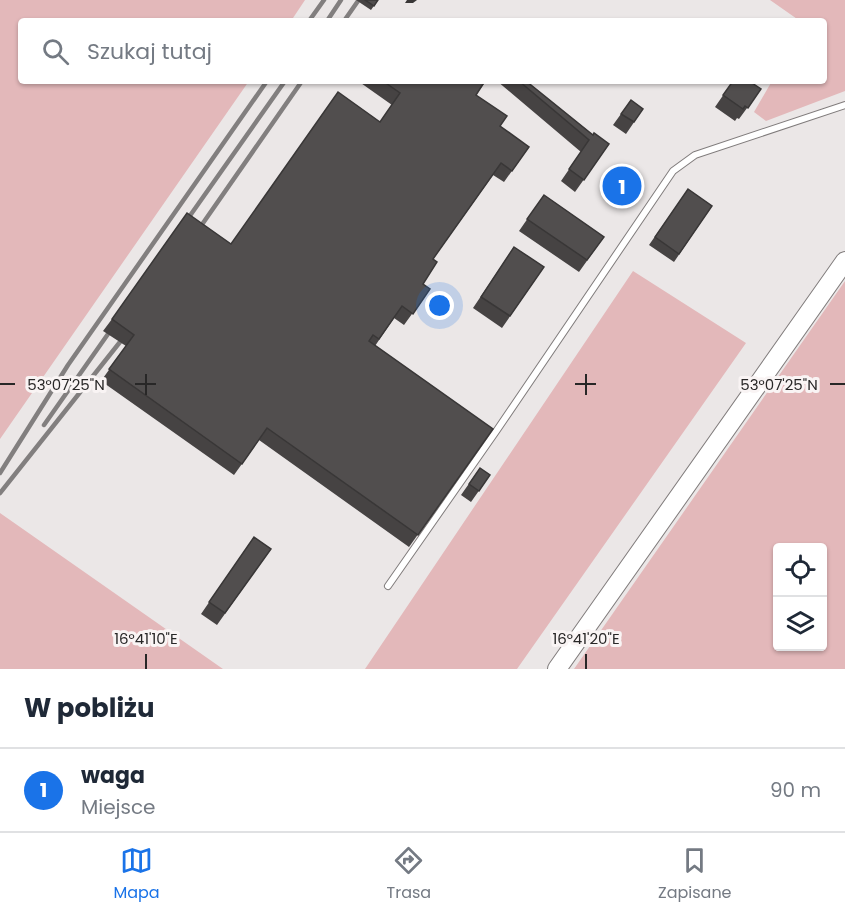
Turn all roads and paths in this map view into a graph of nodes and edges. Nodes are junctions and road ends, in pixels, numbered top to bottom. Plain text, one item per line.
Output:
1 (845, 105) edge
2 (845, 261) edge
3 (388, 586) dead end
4 (557, 669) edge

1 - 3 lane
2 - 4 main road

